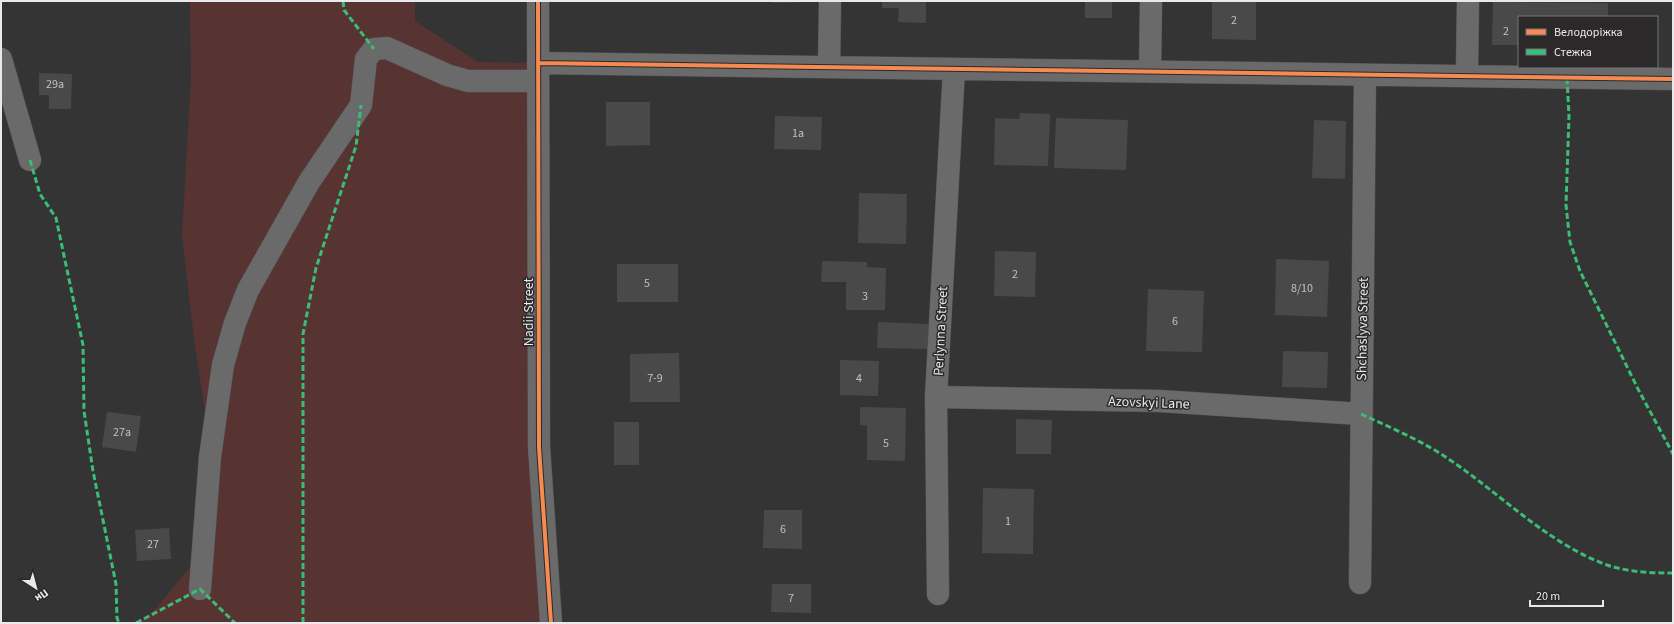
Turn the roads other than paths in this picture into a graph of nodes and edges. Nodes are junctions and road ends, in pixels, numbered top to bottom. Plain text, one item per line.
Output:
1 (538, 1) edge
2 (830, 1) edge
3 (1151, 1) edge
4 (1468, 1) edge
5 (1, 59) edge
6 (828, 67) junction
7 (954, 69) junction
8 (1467, 70) dead end
9 (538, 72) junction
10 (1150, 72) junction
11 (1365, 75) junction
12 (1673, 79) edge
13 (30, 160) dead end
14 (936, 397) junction
15 (1361, 414) junction
16 (1360, 583) dead end
17 (200, 589) dead end
18 (938, 594) dead end
19 (551, 623) edge

1 - 9 street, Nadii Street
2 - 6 street
3 - 10 street
4 - 8 street
5 - 13 street
6 - 7 street
6 - 9 street
7 - 10 street
7 - 14 street, Perlynna Street
9 - 17 street
9 - 19 street, Nadii Street
10 - 11 street
11 - 12 street
11 - 15 street, Shchaslyva Street
14 - 15 street, Azovskyi Lane
14 - 18 street, Perlynna Street
15 - 16 street, Shchaslyva Street

